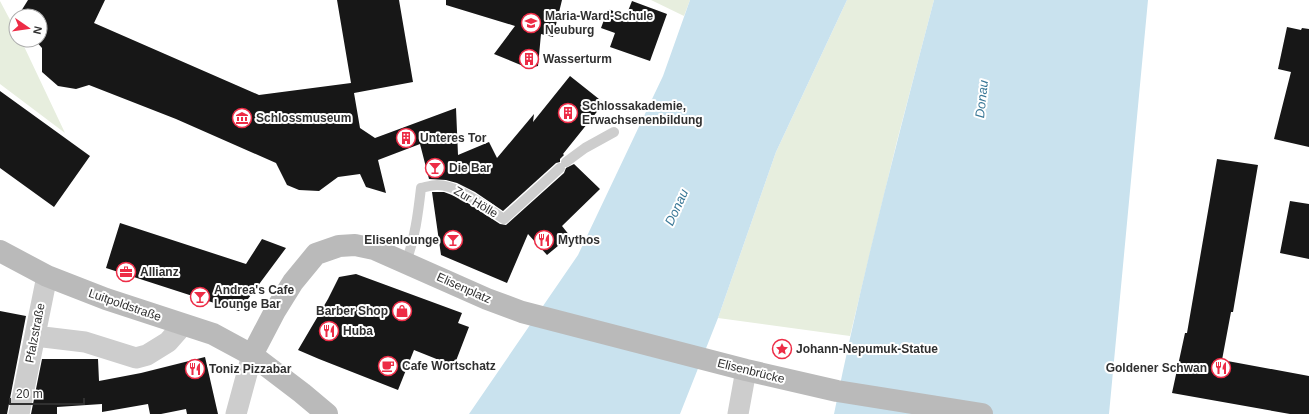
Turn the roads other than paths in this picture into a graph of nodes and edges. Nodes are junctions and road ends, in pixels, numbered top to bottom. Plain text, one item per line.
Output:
1 (614, 132) dead end
2 (0, 251) edge
3 (406, 262) junction
4 (46, 276) junction
5 (522, 312) joint
6 (183, 325) junction
7 (35, 336) junction
8 (252, 355) junction
9 (746, 370) junction
10 (19, 414) edge
11 (236, 414) edge
12 (327, 414) edge
13 (738, 414) edge
14 (982, 414) edge

1 - 3 lane, Zur Hölle
2 - 4 main road, Luitpoldstraße
3 - 5 main road, Elisenplatz
3 - 8 main road, Elisenplatz
4 - 6 main road, Luitpoldstraße
4 - 7 street, Pfalzstraße
5 - 9 main road, Elisenbrücke
6 - 7 street
6 - 8 main road, Luitpoldstraße
7 - 10 street, Pfalzstraße
8 - 11 street
8 - 12 main road, Luitpoldstraße
9 - 13 street
9 - 14 main road, Elisenbrücke

